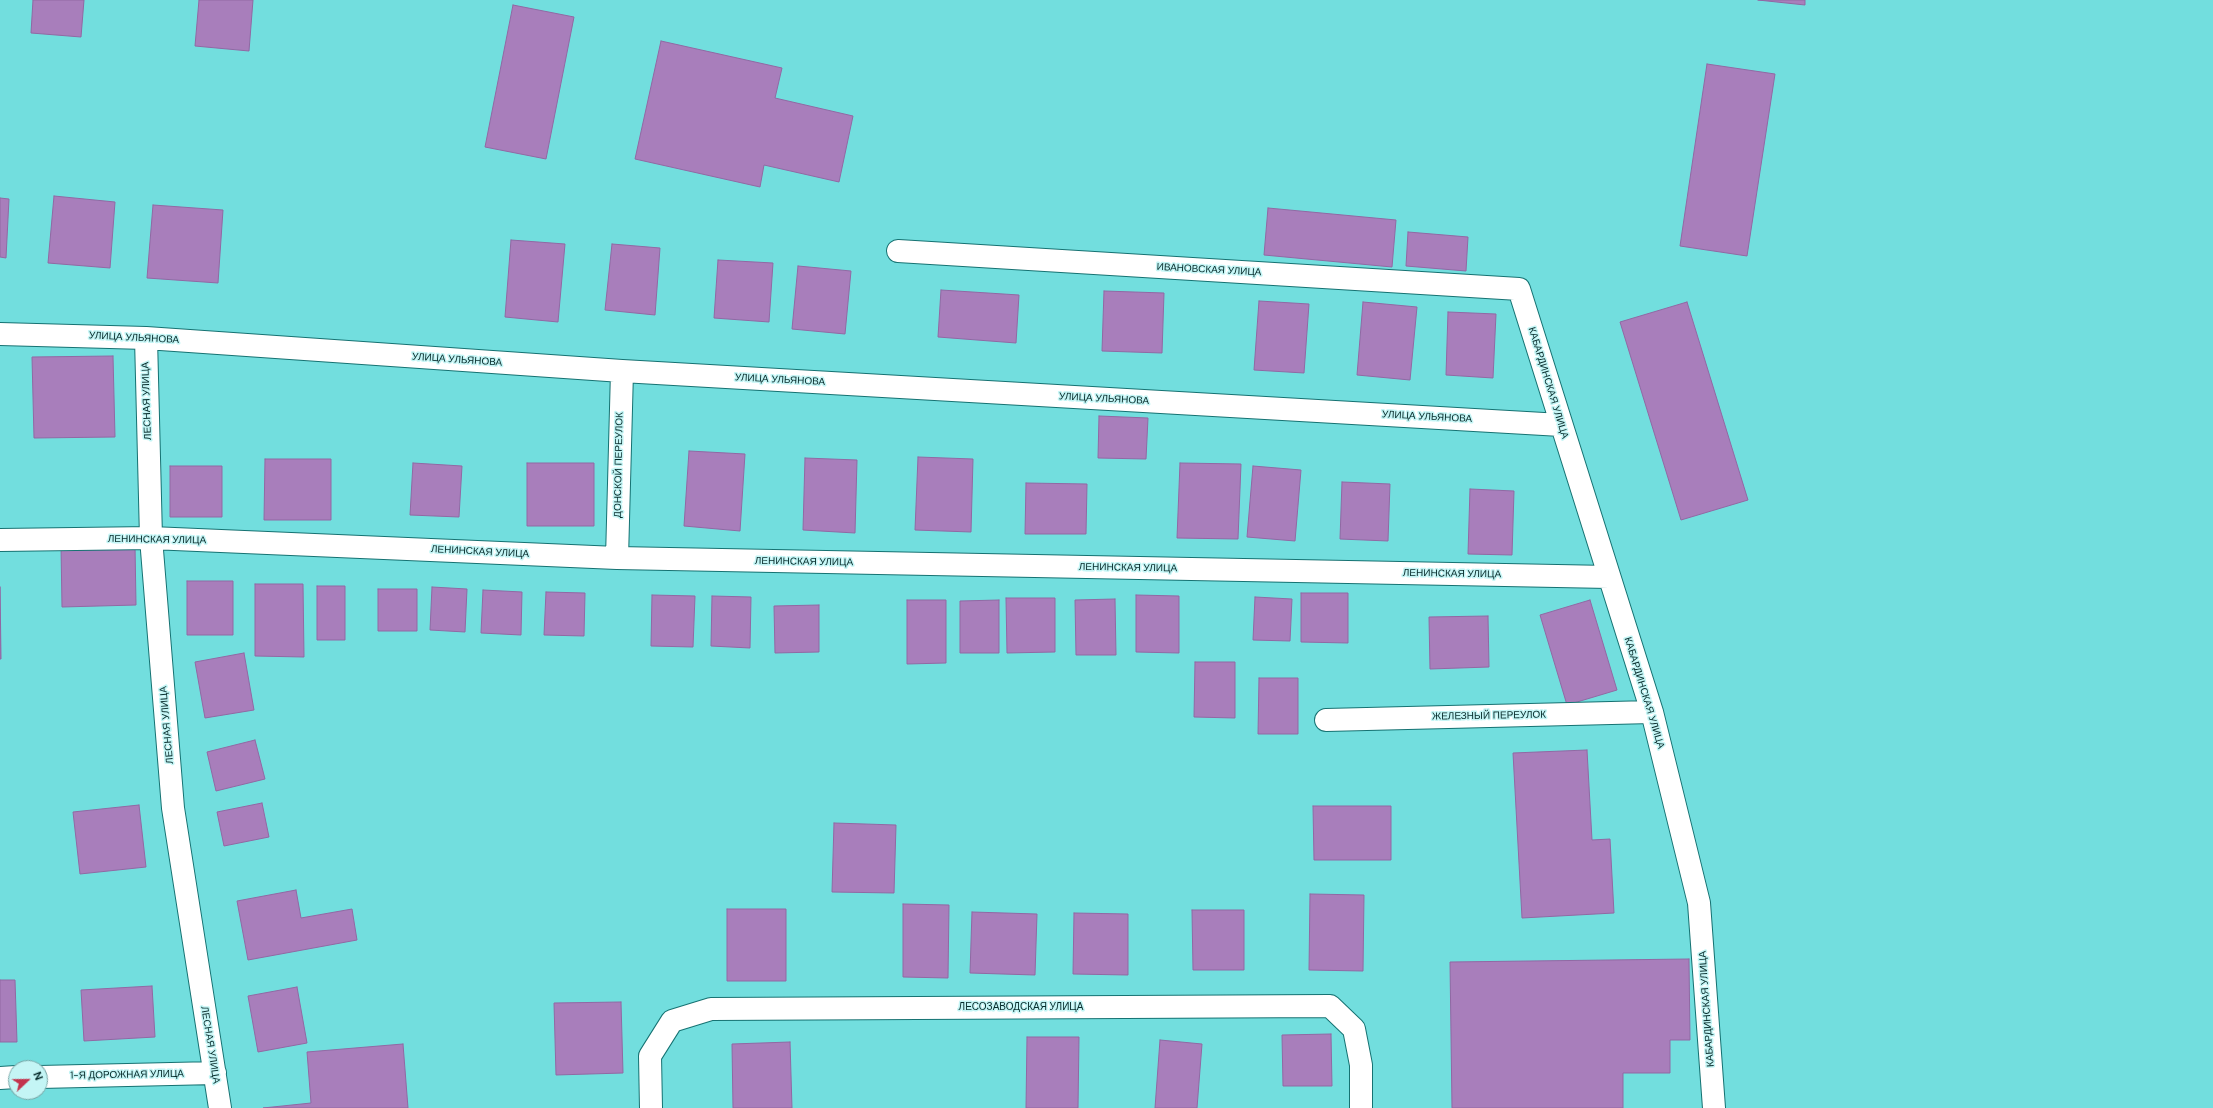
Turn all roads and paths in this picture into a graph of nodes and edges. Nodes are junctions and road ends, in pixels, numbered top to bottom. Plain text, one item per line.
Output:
1 (898, 251) dead end
2 (1519, 288) joint
3 (0, 334) edge
4 (146, 338) junction
5 (622, 372) junction
6 (1561, 425) junction
7 (151, 538) junction
8 (0, 540) edge
9 (617, 558) junction
10 (1609, 577) junction
11 (1652, 712) junction
12 (1326, 720) dead end
13 (215, 1073) junction
14 (48, 1077) edge
15 (220, 1108) edge
16 (651, 1108) edge
17 (1361, 1108) edge
18 (1714, 1108) edge

1 - 2 street, ИВАНОВСКАЯ УЛИЦА
2 - 6 street, КАБАРДИНСКАЯ УЛИЦА
3 - 4 street, УЛИЦА УЛЬЯНОВА
4 - 5 street, УЛИЦА УЛЬЯНОВА
4 - 7 street, ЛЕСНАЯ УЛИЦА
5 - 6 street, УЛИЦА УЛЬЯНОВА
5 - 9 street, ДОНСКОЙ ПЕРЕУЛОК
6 - 10 street, КАБАРДИНСКАЯ УЛИЦА
7 - 8 street, ЛЕНИНСКАЯ УЛИЦА
7 - 9 street, ЛЕНИНСКАЯ УЛИЦА
7 - 13 street, ЛЕСНАЯ УЛИЦА
9 - 10 street, ЛЕНИНСКАЯ УЛИЦА
10 - 11 street, КАБАРДИНСКАЯ УЛИЦА
11 - 12 street, ЖЕЛЕЗНЫЙ ПЕРЕУЛОК
11 - 18 street, КАБАРДИНСКАЯ УЛИЦА
13 - 14 street, 1-Я ДОРОЖНАЯ УЛИЦА
13 - 15 street, ЛЕСНАЯ УЛИЦА
16 - 17 street, ЛЕСОЗАВОДСКАЯ УЛИЦА

